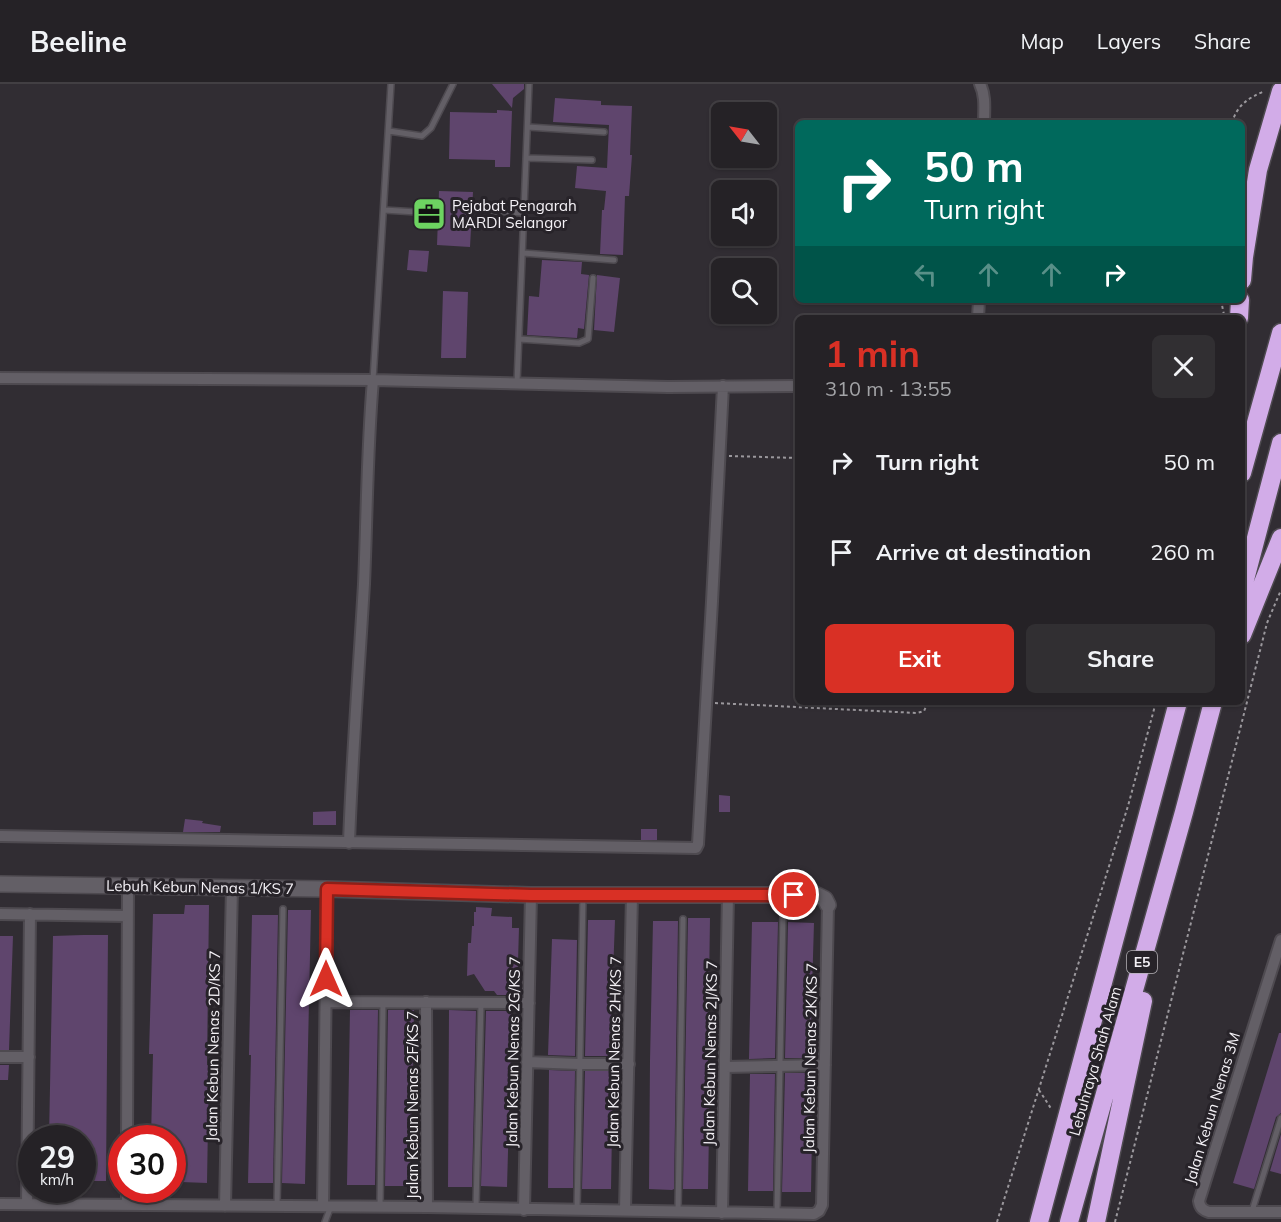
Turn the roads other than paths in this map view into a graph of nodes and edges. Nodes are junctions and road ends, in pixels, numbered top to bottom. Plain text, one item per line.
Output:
1 (391, 84) edge
2 (453, 84) edge
3 (529, 84) edge
4 (980, 84) edge
5 (1275, 90) edge
6 (984, 120) edge
7 (528, 127) junction
8 (389, 131) junction
9 (604, 132) dead end
10 (526, 158) junction
11 (592, 160) dead end
12 (384, 210) junction
13 (494, 211) dead end
14 (433, 213) dead end
15 (524, 213) junction
16 (1245, 251) edge
17 (523, 254) junction
18 (614, 260) dead end
19 (593, 278) dead end
20 (1281, 333) edge
21 (519, 339) junction
22 (0, 378) edge
23 (373, 380) junction
24 (518, 384) junction
25 (723, 386) junction
26 (795, 386) edge
27 (1281, 444) edge
28 (1245, 462) edge
29 (1281, 538) edge
30 (1245, 580) edge
31 (1245, 628) edge
32 (1177, 705) edge
33 (1212, 705) edge
34 (1219, 705) edge
35 (1184, 812) junction
36 (0, 836) edge
37 (349, 843) junction
38 (0, 884) edge
39 (128, 885) junction
40 (232, 887) junction
41 (327, 889) junction
42 (728, 894) junction
43 (531, 895) junction
44 (583, 895) junction
45 (632, 895) junction
46 (828, 905) joint
47 (283, 909) dead end
48 (783, 913) dead end
49 (0, 914) edge
50 (30, 914) junction
51 (127, 916) junction
52 (683, 919) dead end
53 (1281, 940) edge
54 (326, 1002) junction
55 (383, 1002) junction
56 (426, 1002) junction
57 (481, 1003) junction
58 (529, 1003) junction
59 (1095, 1010) junction
60 (0, 1057) edge
61 (29, 1057) junction
62 (527, 1062) junction
63 (579, 1064) junction
64 (629, 1064) junction
65 (825, 1065) junction
66 (725, 1066) junction
67 (779, 1066) junction
68 (1281, 1118) edge
69 (127, 1125) edge
70 (0, 1204) edge
71 (27, 1204) junction
72 (127, 1204) joint
73 (225, 1206) junction
74 (277, 1206) junction
75 (327, 1206) junction
76 (380, 1207) junction
77 (428, 1207) junction
78 (476, 1209) junction
79 (524, 1210) junction
80 (577, 1210) junction
81 (625, 1210) junction
82 (678, 1212) junction
83 (1281, 1212) edge
84 (722, 1213) junction
85 (777, 1213) junction
86 (1252, 1213) junction
87 (325, 1222) edge
88 (1026, 1222) edge
89 (1039, 1222) edge
90 (1069, 1222) edge
91 (1096, 1222) edge

1 - 8 lane
2 - 8 lane
3 - 7 lane
4 - 6 street
5 - 16 highway
7 - 9 lane
7 - 10 lane
8 - 12 lane
10 - 11 lane
10 - 15 lane
12 - 14 lane
12 - 23 lane
13 - 15 lane
15 - 17 lane
17 - 18 lane
17 - 21 lane
19 - 21 lane
20 - 28 highway
21 - 24 lane
22 - 23 street
23 - 24 street
23 - 37 street
24 - 25 street
25 - 26 street
25 - 37 street
27 - 30 highway
29 - 31 highway
32 - 59 highway, Lebuhraya Shah Alam / E5
33 - 35 highway, Lebuhraya Shah Alam / E5
34 - 35 highway
35 - 90 highway, Lebuhraya Shah Alam / E5
35 - 91 highway
36 - 37 street
38 - 39 street, Lebuh Kebun Nenas 1/KS 7
39 - 40 street, Lebuh Kebun Nenas 1/KS 7
39 - 51 street
40 - 41 street, Lebuh Kebun Nenas 1/KS 7
40 - 73 street, Jalan Kebun Nenas 2D/KS 7
41 - 43 street, Lebuh Kebun Nenas 1/KS 7
41 - 54 street
42 - 45 street, Lebuh Kebun Nenas 1/KS 7
42 - 46 street, Lebuh Kebun Nenas 1/KS 7
42 - 66 street, Jalan Kebun Nenas 2J/KS 7
43 - 44 street, Lebuh Kebun Nenas 1/KS 7
43 - 58 street, Jalan Kebun Nenas 2G/KS 7
44 - 45 street, Lebuh Kebun Nenas 1/KS 7
44 - 63 lane
45 - 64 street, Jalan Kebun Nenas 2H/KS 7
46 - 65 street, Jalan Kebun Nenas 2K/KS 7
47 - 74 lane
48 - 67 lane
49 - 50 street
50 - 51 street
50 - 61 street
51 - 69 street
52 - 82 lane
53 - 86 street, Jalan Kebun Nenas 3M
54 - 55 street
54 - 75 street
55 - 56 street
55 - 76 lane
56 - 57 street
56 - 77 street, Jalan Kebun Nenas 2F/KS 7
57 - 58 street
57 - 78 lane
58 - 62 street, Jalan Kebun Nenas 2G/KS 7
59 - 88 highway
59 - 89 highway, Lebuhraya Shah Alam / E5
60 - 61 street
61 - 71 street
62 - 63 street
62 - 79 street, Jalan Kebun Nenas 2G/KS 7
63 - 64 street
63 - 80 lane
64 - 81 street, Jalan Kebun Nenas 2H/KS 7
65 - 67 street
65 - 85 street, Jalan Kebun Nenas 2K/KS 7
66 - 67 street
66 - 84 street, Jalan Kebun Nenas 2J/KS 7
67 - 85 lane
68 - 86 lane
70 - 71 street
71 - 72 street
72 - 73 street
73 - 74 street
74 - 75 street
75 - 76 street
75 - 87 lane
76 - 77 street
77 - 78 street
78 - 79 street
79 - 80 street
80 - 81 street
81 - 82 street
82 - 84 street
83 - 86 street, Jalan Kebun Nenas 3M
84 - 85 street

